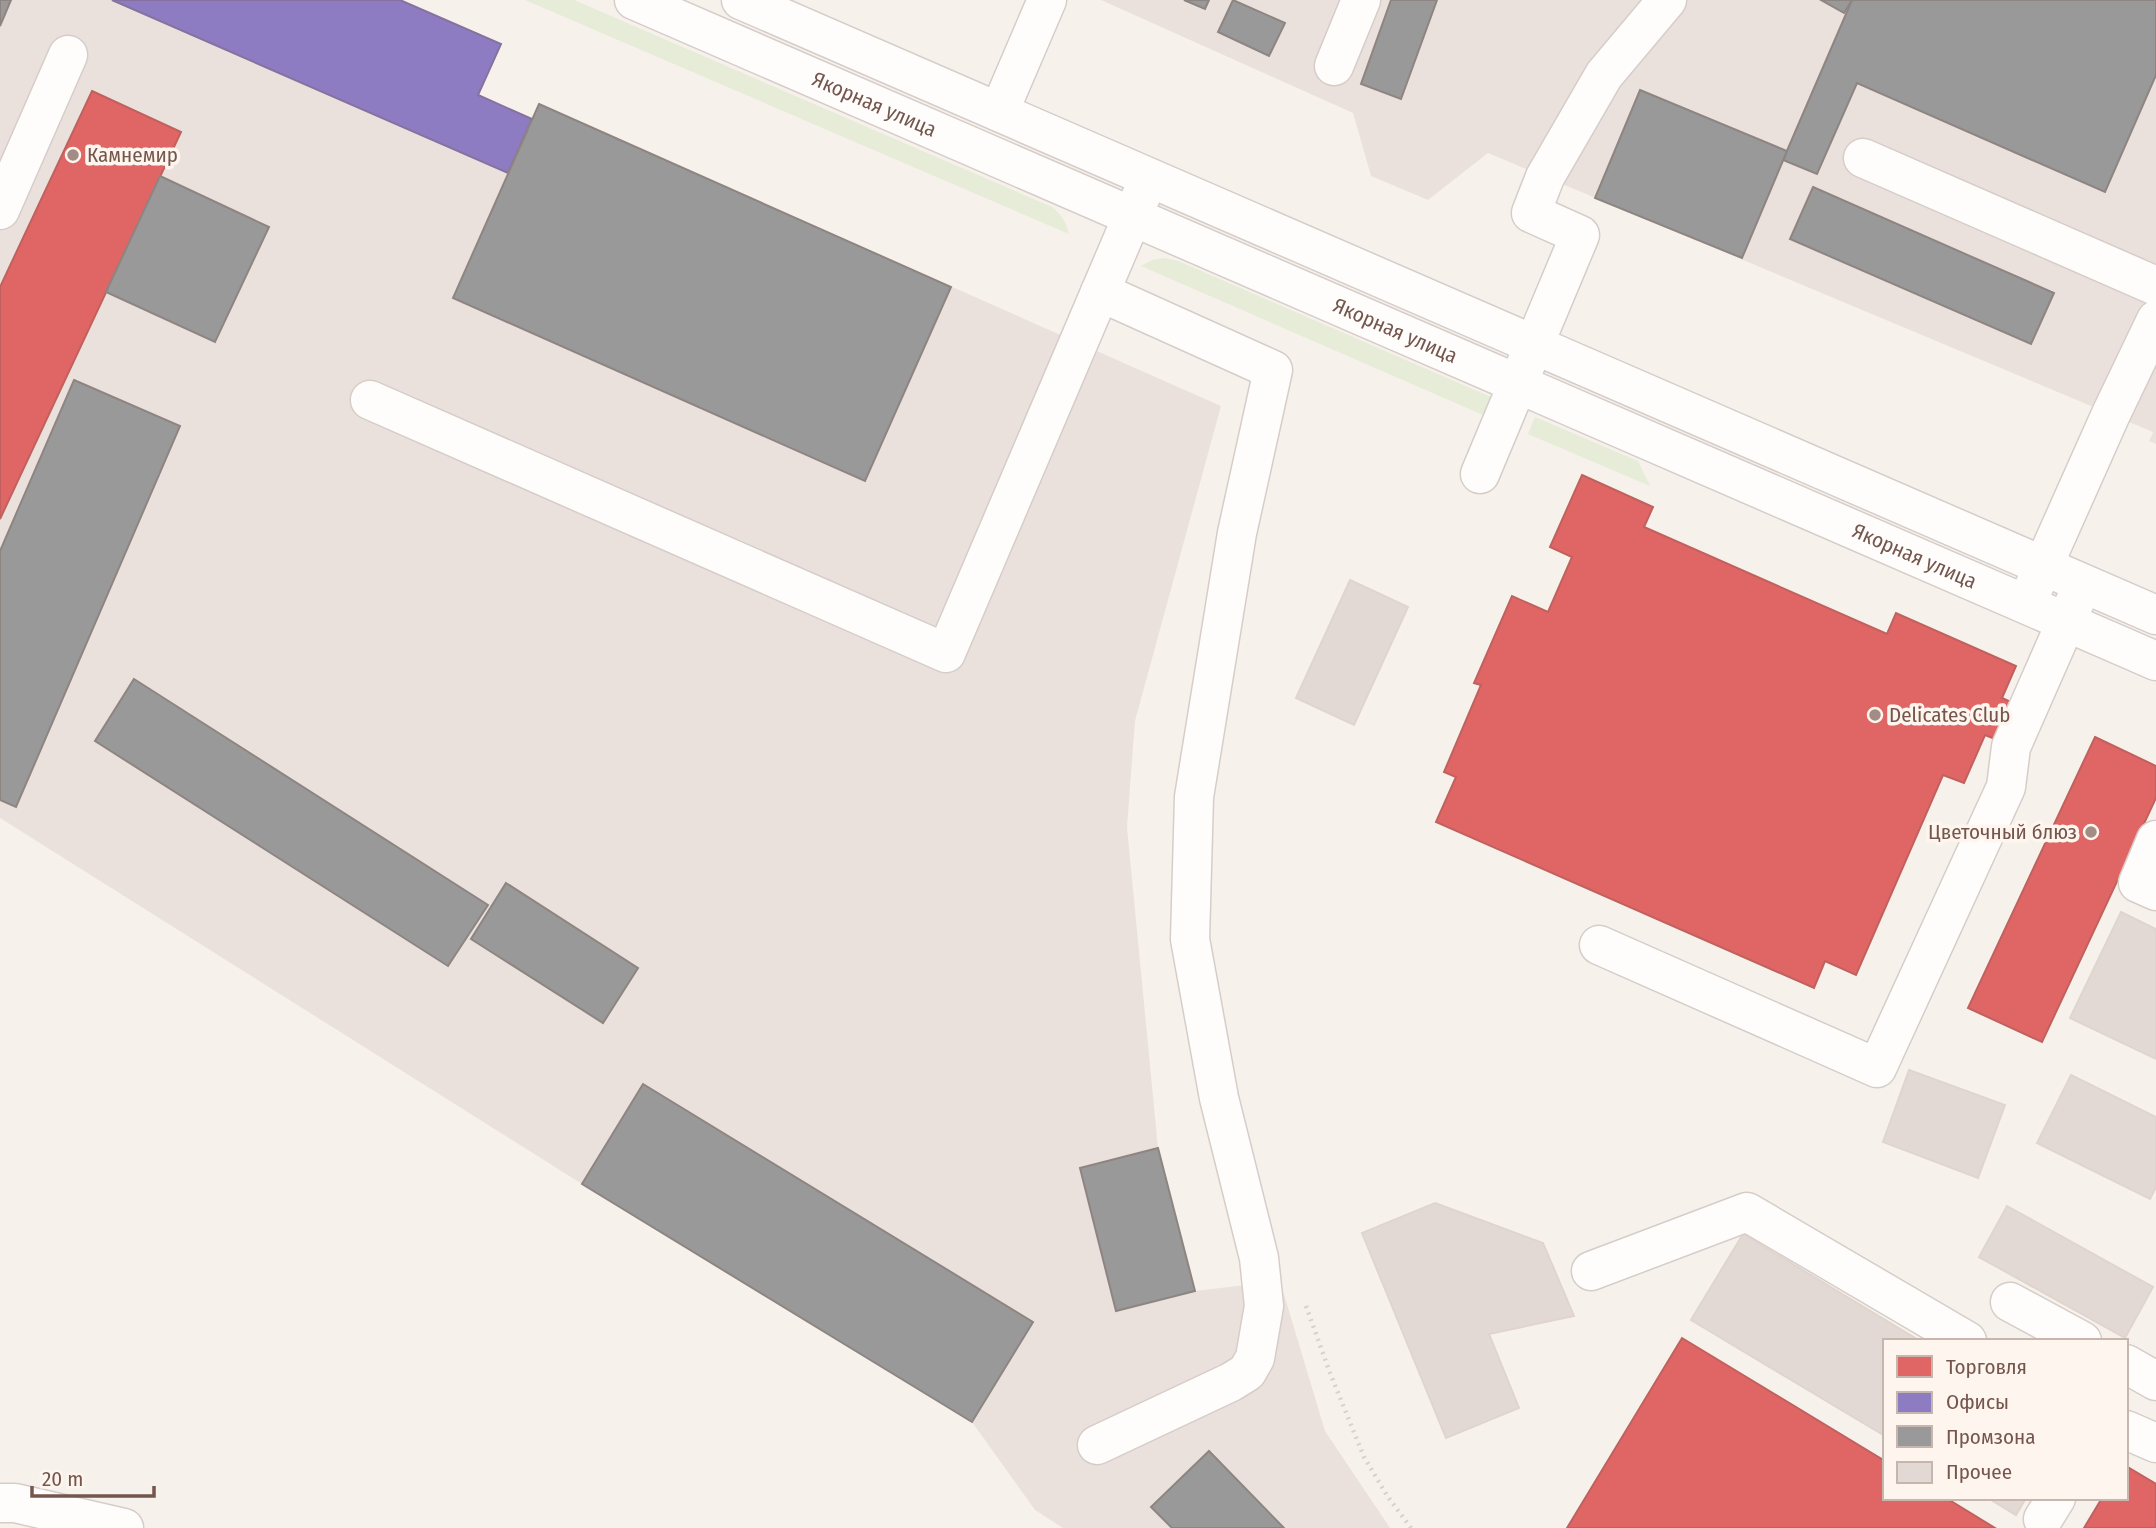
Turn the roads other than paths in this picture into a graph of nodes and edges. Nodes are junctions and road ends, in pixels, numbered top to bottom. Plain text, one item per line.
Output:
1 (634, 0) edge
2 (741, 0) edge
3 (1047, 0) edge
4 (1361, 0) edge
5 (1667, 0) edge
6 (717, 16) edge
7 (68, 55) dead end
8 (1334, 65) dead end
9 (999, 112) junction
10 (1863, 158) dead end
11 (1150, 177) junction
12 (0, 210) edge
13 (1132, 217) junction
14 (2156, 286) edge
15 (1100, 292) junction
16 (2156, 320) edge
17 (1535, 345) junction
18 (1518, 384) junction
19 (370, 400) dead end
20 (1480, 474) dead end
21 (2043, 566) junction
22 (2083, 583) junction
23 (2026, 604) junction
24 (2156, 615) edge
25 (2066, 621) junction
26 (2154, 654) edge
27 (2156, 840) edge
28 (2156, 891) edge
29 (1599, 946) dead end
30 (1591, 1271) dead end
31 (2010, 1301) dead end
32 (1964, 1339) edge
33 (2078, 1339) edge
34 (2128, 1431) edge
35 (2156, 1443) edge
36 (1097, 1445) dead end
37 (0, 1503) edge
38 (124, 1528) edge

1 - 6 street, Якорная улица
2 - 9 street, Якорная улица
3 - 9 street
4 - 8 street
5 - 17 street
6 - 13 street, Якорная улица
7 - 12 street
9 - 11 street, Якорная улица
10 - 14 street
11 - 13 street
11 - 17 street, Якорная улица
13 - 15 street
13 - 18 street, Якорная улица
15 - 19 street
15 - 36 street
16 - 21 street
17 - 18 street
17 - 21 street, Якорная улица
18 - 20 street
18 - 23 street, Якорная улица
21 - 22 street, Якорная улица
21 - 23 street
22 - 24 street, Якорная улица
22 - 25 street
23 - 25 street, Якорная улица
25 - 26 street, Якорная улица
25 - 29 street
27 - 28 street
30 - 32 street
31 - 33 street
34 - 35 street
37 - 38 street

